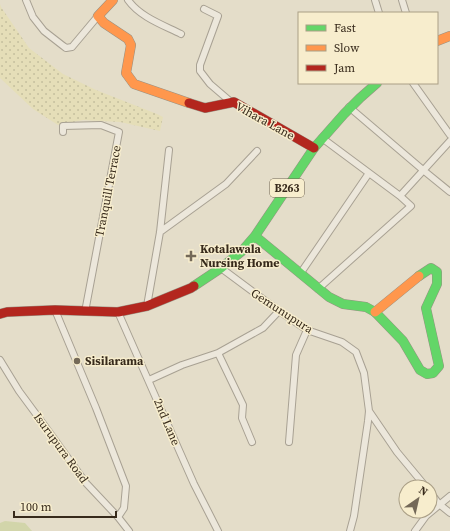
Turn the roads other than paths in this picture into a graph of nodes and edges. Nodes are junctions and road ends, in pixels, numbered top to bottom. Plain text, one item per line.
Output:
1 (26, 0) edge
2 (113, 0) edge
3 (128, 0) edge
4 (375, 0) edge
5 (402, 0) edge
6 (204, 9) dead end
7 (379, 12) edge
8 (406, 12) edge
9 (98, 16) junction
10 (181, 34) dead end
11 (450, 36) edge
12 (438, 42) edge
13 (376, 84) edge
14 (415, 84) edge
15 (231, 102) junction
16 (349, 107) junction
17 (63, 132) dead end
18 (450, 135) edge
19 (322, 138) junction
20 (450, 141) edge
21 (314, 148) junction
22 (169, 150) dead end
23 (258, 151) dead end
24 (423, 170) junction
25 (369, 173) junction
26 (450, 192) edge
27 (400, 196) junction
28 (160, 232) junction
29 (256, 236) junction
30 (221, 268) junction
31 (300, 274) junction
32 (318, 289) junction
33 (147, 306) junction
34 (55, 310) junction
35 (279, 311) junction
36 (85, 312) junction
37 (118, 312) junction
38 (375, 312) junction
39 (0, 314) edge
40 (308, 330) junction
41 (218, 353) junction
42 (0, 360) edge
43 (149, 380) junction
44 (369, 410) junction
45 (252, 442) dead end
46 (289, 442) dead end
47 (419, 479) edge
48 (450, 496) edge
49 (439, 504) junction
50 (450, 513) edge
51 (118, 517) junction
52 (129, 531) edge
53 (218, 531) edge
54 (350, 531) edge
55 (415, 531) edge

1 - 9 street
2 - 9 street
3 - 10 street
4 - 7 street
5 - 8 street
6 - 15 street
9 - 15 street, Vihara Lane
11 - 12 street
13 - 16 street, B263
14 - 18 street
15 - 21 street, Vihara Lane
16 - 19 street, B263
16 - 24 street
17 - 36 street, Tranquill Terrace
19 - 21 street, B263
19 - 25 street
20 - 24 street
21 - 29 street, B263
22 - 28 street
23 - 28 street
24 - 26 street
24 - 27 street
25 - 27 street
25 - 31 street
27 - 32 street
28 - 33 street
29 - 30 street, B263
29 - 31 street
30 - 33 street, B263
30 - 35 street, Gemunupura
31 - 32 street
32 - 38 street
33 - 37 street, B263
34 - 36 street, B263
34 - 39 street, B263
34 - 51 street
35 - 40 street, Gemunupura
35 - 41 street
36 - 37 street, B263
37 - 43 street, 2nd Lane
38 - 38 street
40 - 44 street, Gemunupura
40 - 46 street
41 - 43 street
41 - 45 street
42 - 51 street, Isurupura Road
43 - 53 street, 2nd Lane
44 - 47 street, Gemunupura
44 - 54 street, Gemunupura
48 - 49 street
49 - 50 street
49 - 55 street
51 - 52 street, Isurupura Road

